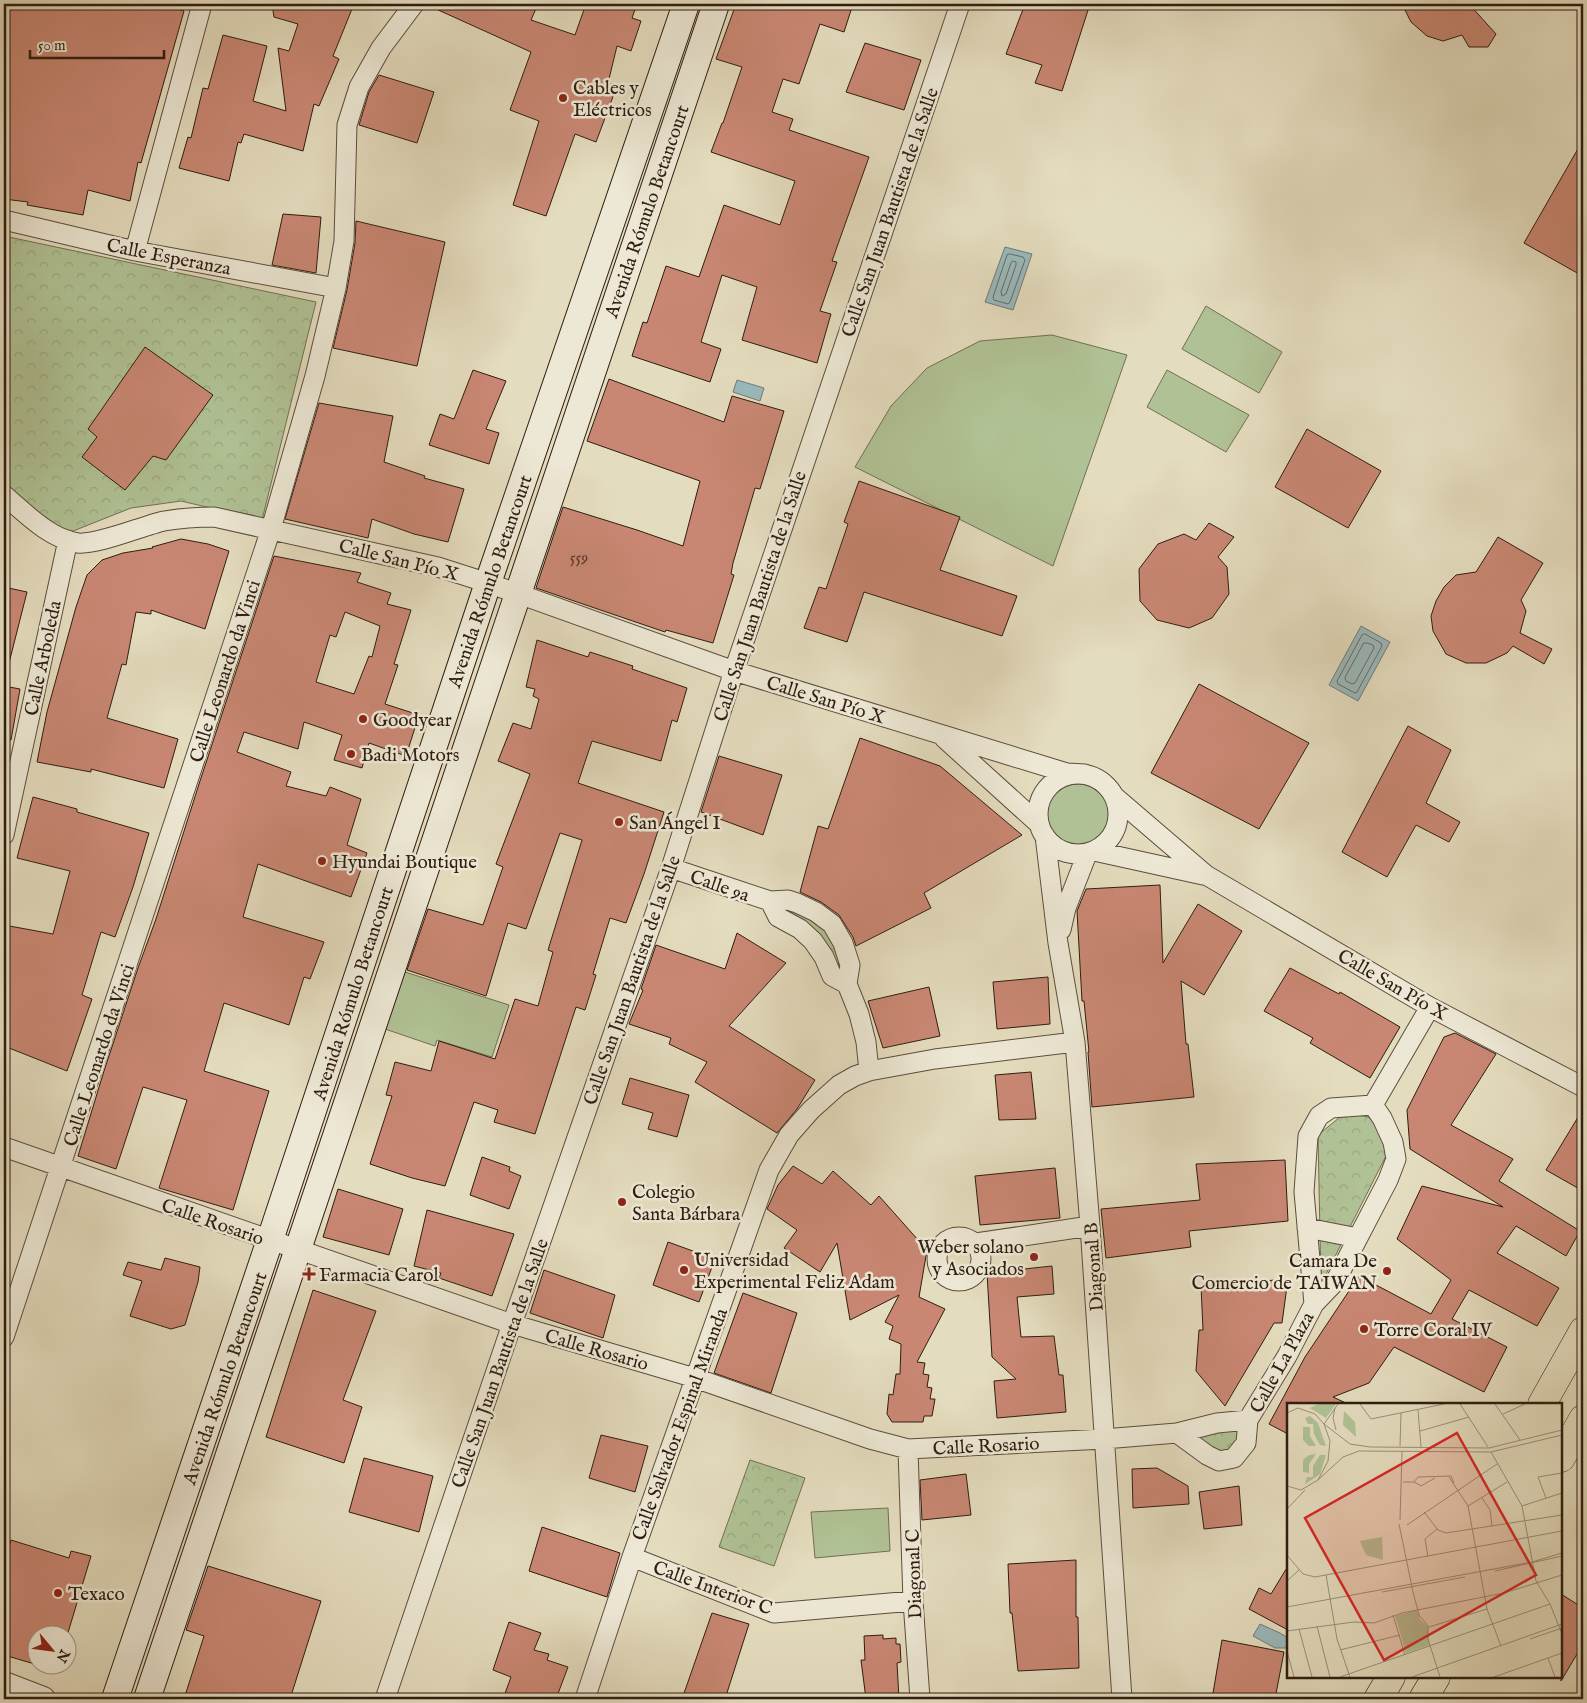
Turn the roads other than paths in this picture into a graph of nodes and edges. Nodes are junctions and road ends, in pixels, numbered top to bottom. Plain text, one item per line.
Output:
1 (202, 4) edge
2 (414, 4) edge
3 (686, 4) edge
4 (716, 4) edge
5 (960, 4) edge
6 (4, 220) edge
7 (135, 251) junction
8 (336, 288) junction
9 (4, 495) edge
10 (271, 529) junction
11 (68, 540) junction
12 (488, 583) junction
13 (517, 593) junction
14 (734, 671) junction
15 (940, 734) junction
16 (1085, 774) junction
17 (1115, 797) junction
18 (1042, 830) junction
19 (4, 835) edge
20 (1090, 852) junction
21 (671, 868) junction
22 (1206, 875) junction
23 (770, 901) junction
24 (1058, 943) junction
25 (847, 984) junction
26 (1430, 1007) junction
27 (1075, 1042) junction
28 (869, 1071) junction
29 (1583, 1087) edge
30 (1373, 1105) junction
31 (4, 1148) edge
32 (61, 1167) junction
33 (1090, 1226) junction
34 (1307, 1228) junction
35 (1358, 1238) junction
36 (270, 1240) junction
37 (976, 1243) dead end
38 (297, 1250) junction
39 (1314, 1304) junction
40 (512, 1324) junction
41 (1583, 1331) edge
42 (4, 1338) edge
43 (695, 1378) junction
44 (1543, 1403) edge
45 (1583, 1419) edge
46 (1248, 1420) junction
47 (1177, 1433) junction
48 (1104, 1439) junction
49 (908, 1449) junction
50 (1562, 1456) edge
51 (164, 1555) junction
52 (632, 1557) junction
53 (193, 1566) junction
54 (913, 1601) junction
55 (1390, 1678) edge
56 (1435, 1678) edge
57 (4, 1684) edge
58 (42, 1699) edge
59 (115, 1699) edge
60 (147, 1699) edge
61 (385, 1699) edge
62 (584, 1699) edge
63 (920, 1699) edge
64 (1122, 1699) edge
65 (1378, 1699) edge
66 (1423, 1699) edge

1 - 7 street
2 - 8 street, Calle Leonardo da Vinci
3 - 12 main road, Avenida Rómulo Betancourt
4 - 13 main road, Avenida Rómulo Betancourt
5 - 14 street, Calle San Juan Bautista de la Salle
6 - 7 street, Calle Esperanza
7 - 8 street, Calle Esperanza
8 - 10 street, Calle Leonardo da Vinci
9 - 11 street, Calle San Pío X
10 - 11 street, Calle San Pío X
10 - 12 street, Calle San Pío X
10 - 32 street, Calle Leonardo da Vinci
11 - 19 street, Calle Arboleda
12 - 13 street, Calle San Pío X
12 - 36 main road, Avenida Rómulo Betancourt
13 - 14 street, Calle San Pío X
13 - 38 main road, Avenida Rómulo Betancourt
14 - 15 street, Calle San Pío X
14 - 21 street, Calle San Juan Bautista de la Salle
15 - 16 street, Calle San Pío X
15 - 18 street, Calle San Pío X
16 - 17 street
16 - 18 street
17 - 20 street
17 - 22 street, Calle San Pío X
18 - 20 street
18 - 24 street, Diagonal B
20 - 22 street, Calle San Pío X
20 - 24 street
21 - 23 street, Calle 9a
21 - 40 street, Calle San Juan Bautista de la Salle
22 - 26 street, Calle San Pío X
23 - 25 street, Calle 9a
23 - 25 street, Calle 9a
24 - 27 street, Diagonal B
25 - 28 street, Calle 9a
26 - 29 street, Calle San Pío X
26 - 30 street
27 - 28 street, Calle Salvador Espinal Miranda
27 - 33 street, Diagonal B
28 - 43 street, Calle Salvador Espinal Miranda
30 - 34 street, Calle La Plaza
30 - 35 street, Calle La Plaza
31 - 32 street, Calle Rosario
32 - 36 street, Calle Rosario
32 - 42 street, Calle Leonardo da Vinci
33 - 37 street
33 - 48 street, Diagonal B
34 - 35 street
34 - 39 street, Calle La Plaza
35 - 39 street, Calle La Plaza
36 - 38 street, Calle Rosario
36 - 51 main road, Avenida Rómulo Betancourt
38 - 40 street, Calle Rosario
38 - 53 main road, Avenida Rómulo Betancourt
39 - 46 street, Calle La Plaza
40 - 43 street, Calle Rosario
40 - 61 street, Calle San Juan Bautista de la Salle
41 - 44 highway
43 - 49 street, Calle Rosario
43 - 52 street, Calle Salvador Espinal Miranda
45 - 50 highway
46 - 47 street, Calle La Plaza
46 - 47 street, Calle La Plaza
47 - 48 street, Calle Rosario
48 - 49 street, Calle Rosario
48 - 64 street, Diagonal B
49 - 54 street, Diagonal C
51 - 53 street
51 - 59 main road, Avenida Rómulo Betancourt
52 - 54 street, Calle Interior C
52 - 62 street, Calle Salvador Espinal Miranda
53 - 60 main road, Avenida Rómulo Betancourt
54 - 63 street, Diagonal C
55 - 65 highway
56 - 66 highway
57 - 58 street

